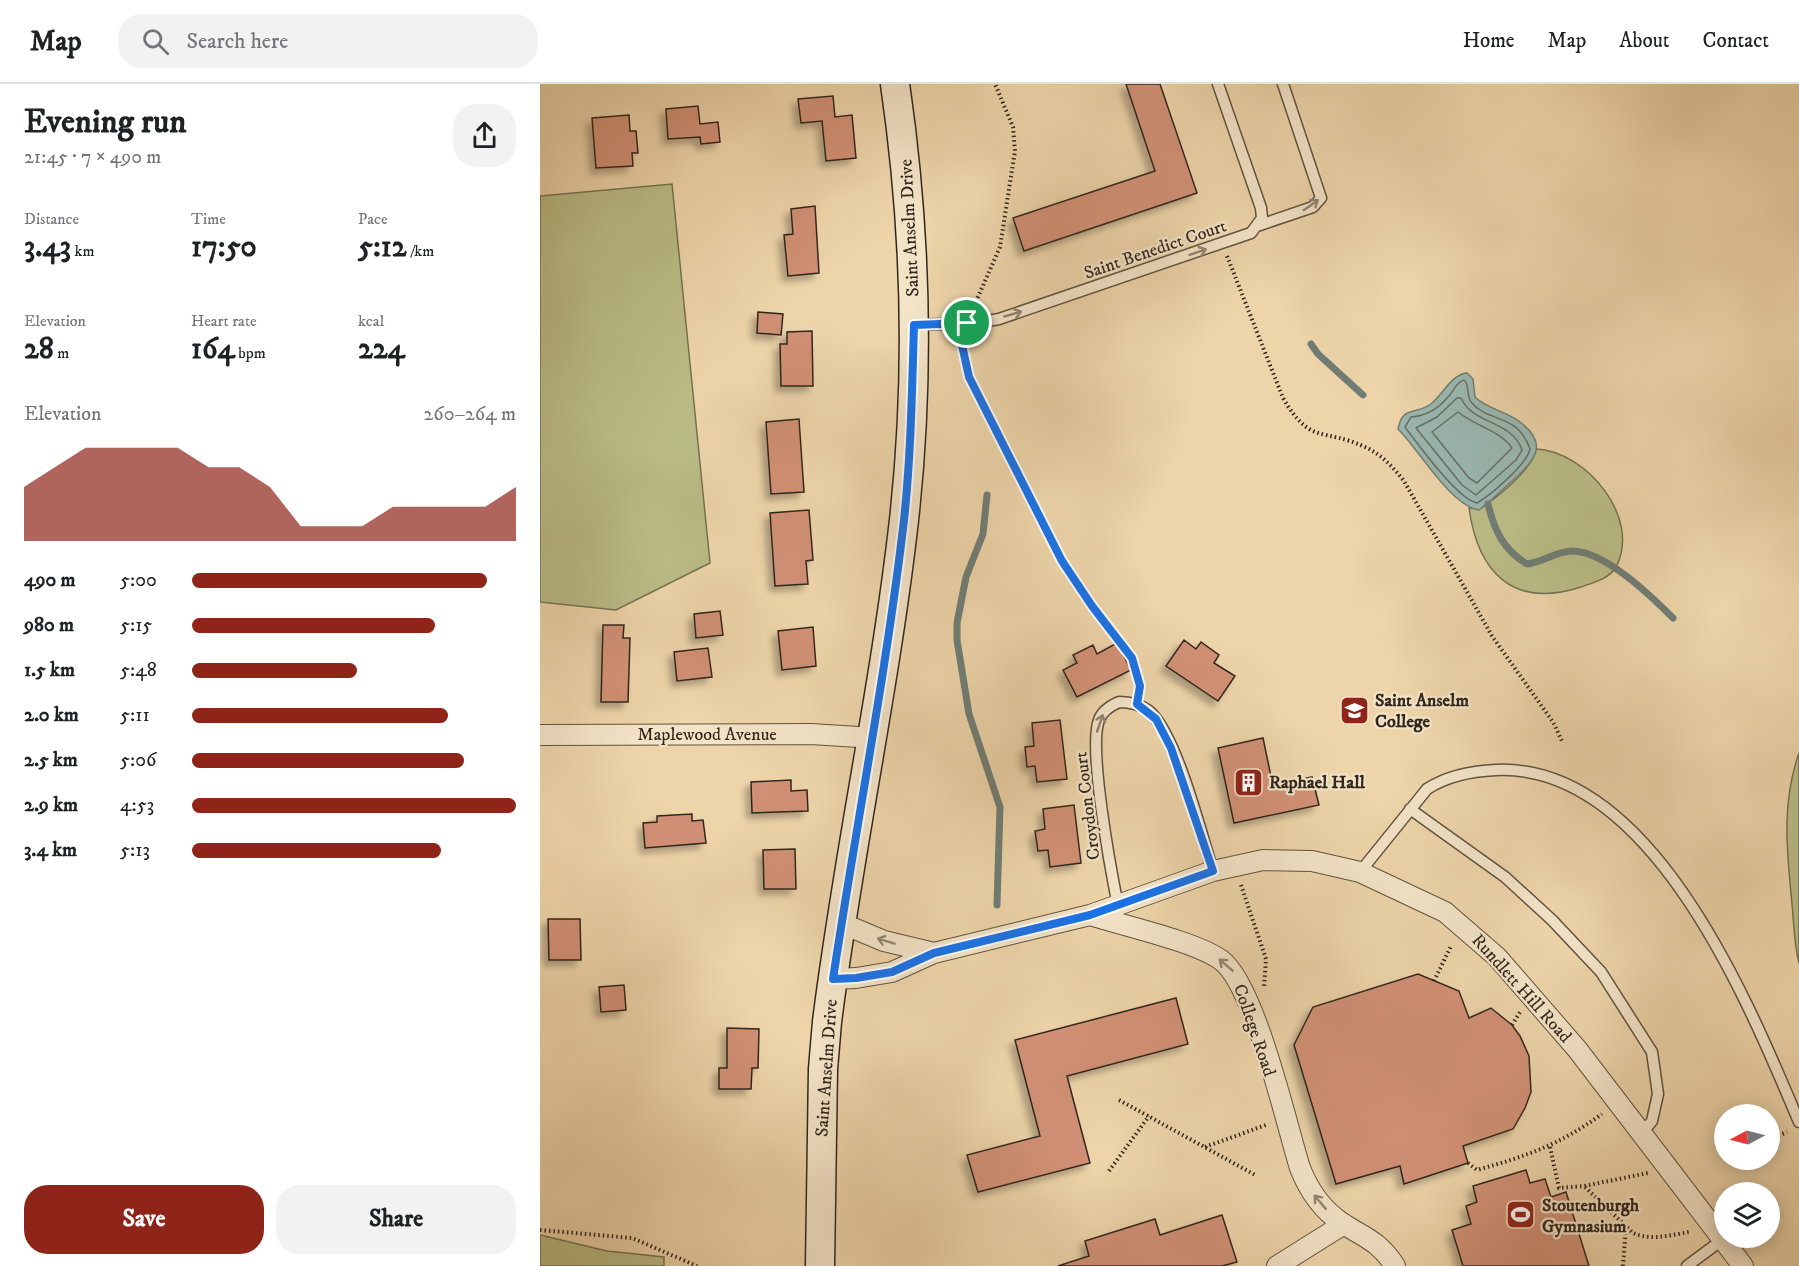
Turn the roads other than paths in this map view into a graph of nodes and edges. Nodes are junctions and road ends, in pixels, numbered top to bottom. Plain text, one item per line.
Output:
1 (895, 84) edge
2 (1218, 84) edge
3 (1283, 84) edge
4 (1257, 226) junction
5 (914, 325) junction
6 (540, 735) edge
7 (874, 738) junction
8 (1410, 809) junction
9 (1213, 871) junction
10 (1359, 872) junction
11 (1118, 906) junction
12 (1090, 915) junction
13 (841, 923) junction
14 (934, 953) junction
15 (833, 979) junction
16 (1799, 1122) edge
17 (1641, 1134) junction
18 (1344, 1224) junction
19 (1714, 1230) edge
20 (1714, 1246) edge
21 (1728, 1248) edge
22 (820, 1266) edge
23 (1276, 1266) edge
24 (1395, 1266) edge
25 (1687, 1266) edge
26 (1743, 1266) edge

1 - 5 street, Saint Anselm Drive
2 - 4 lane
4 -> 3 lane, Saint Benedict Court
5 -> 4 lane, Saint Benedict Court
5 - 7 street, Saint Anselm Drive
6 - 7 street, Maplewood Avenue
7 - 13 street, Saint Anselm Drive
8 - 10 lane
8 - 16 lane
8 - 17 lane
9 - 10 street, Rundlett Hill Road
9 - 11 street, Rundlett Hill Road
11 -> 9 lane, Croydon Court
10 - 17 street, Rundlett Hill Road
11 - 12 street, Rundlett Hill Road
12 - 14 street, Rundlett Hill Road
18 -> 12 street, College Road
14 -> 13 street, Rundlett Hill Road
13 - 15 street, Saint Anselm Drive
14 - 15 street, Rundlett Hill Road
15 - 22 street, Saint Anselm Drive
17 - 19 street, Rundlett Hill Road
18 - 23 street
18 - 24 street, College Road
20 - 25 lane
21 - 26 street, Rundlett Hill Road

